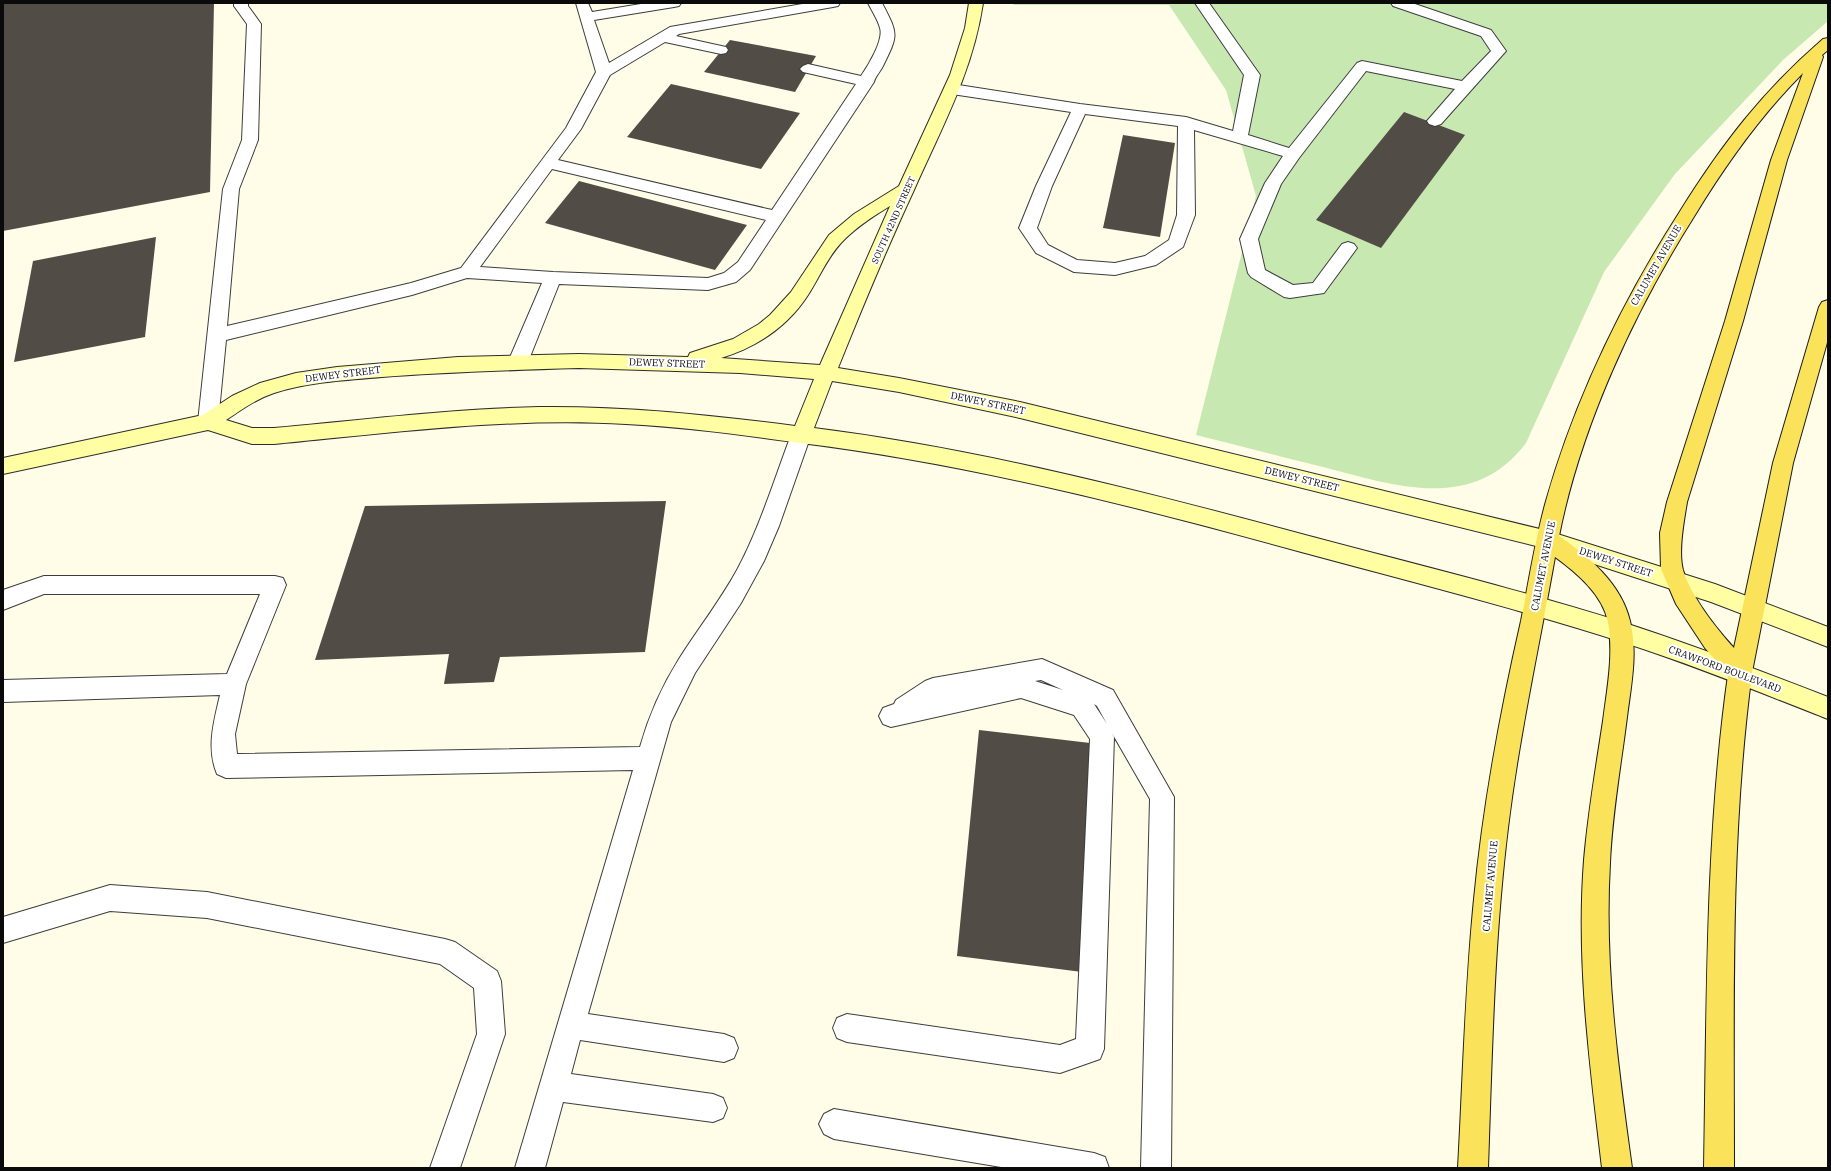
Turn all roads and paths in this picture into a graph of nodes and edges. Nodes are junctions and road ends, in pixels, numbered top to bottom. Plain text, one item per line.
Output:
1 (241, 3) edge
2 (582, 3) edge
3 (674, 3) edge
4 (681, 3) edge
5 (833, 3) edge
6 (875, 3) edge
7 (976, 3) edge
8 (1202, 3) edge
9 (1398, 3) edge
10 (586, 17) junction
11 (669, 34) junction
12 (1823, 46) edge
13 (721, 50) dead end
14 (808, 69) dead end
15 (604, 72) junction
16 (866, 82) junction
17 (1465, 86) junction
18 (952, 89) junction
19 (1080, 109) junction
20 (1435, 121) dead end
21 (1186, 122) junction
22 (1239, 138) junction
23 (1294, 154) junction
24 (548, 163) junction
25 (905, 190) junction
26 (777, 217) junction
27 (1348, 248) dead end
28 (467, 272) junction
29 (553, 278) junction
30 (1828, 307) edge
31 (216, 335) junction
32 (518, 362) junction
33 (665, 362) junction
34 (826, 373) junction
35 (208, 422) junction
36 (801, 435) junction
37 (3, 466) edge
38 (1548, 540) junction
39 (1676, 581) junction
40 (3, 600) edge
41 (1535, 608) junction
42 (1754, 608) junction
43 (1622, 632) junction
44 (1828, 637) edge
45 (1740, 672) junction
46 (234, 684) junction
47 (3, 691) edge
48 (1828, 708) edge
49 (648, 758) junction
50 (3, 930) edge
51 (571, 1025) junction
52 (847, 1028) dead end
53 (724, 1048) dead end
54 (554, 1086) junction
55 (713, 1108) dead end
56 (834, 1124) dead end
57 (446, 1168) edge
58 (530, 1168) edge
59 (1094, 1168) edge
60 (1156, 1168) edge
61 (1473, 1168) edge
62 (1616, 1168) edge
63 (1719, 1168) edge

1 - 31 lane
2 - 10 lane
3 - 10 lane
4 - 11 lane
5 - 11 lane
6 - 16 lane
7 - 18 street, SOUTH 42ND STREET
8 - 22 lane
9 - 17 lane
10 - 15 lane
11 - 13 lane
11 - 15 lane
12 - 38 main road, CALUMET AVENUE
12 - 39 main road
14 - 16 lane
15 - 24 lane
16 - 26 lane
17 - 20 lane
17 - 23 lane
18 - 19 lane
18 - 25 street, SOUTH 42ND STREET
19 - 21 lane
19 - 21 lane
21 - 22 lane
22 - 23 lane
23 - 27 lane
24 - 26 lane
24 - 28 lane
25 - 33 street
25 - 34 street, SOUTH 42ND STREET
26 - 29 lane
28 - 29 lane
28 - 31 lane
29 - 32 lane
30 - 42 main road
31 - 35 lane
32 - 33 street, DEWEY STREET
32 - 35 street, DEWEY STREET
33 - 34 street, DEWEY STREET
34 - 36 street, SOUTH 42ND STREET
34 - 38 street, DEWEY STREET
35 - 36 street, DEWEY STREET
35 - 37 street, DEWEY STREET
36 - 41 street, DEWEY STREET
36 - 49 lane
38 - 39 street, DEWEY STREET
38 - 41 main road, CALUMET AVENUE
38 - 43 main road
39 - 42 street, DEWEY STREET
39 - 45 main road
40 - 46 lane
41 - 43 street, DEWEY STREET
41 - 61 main road, CALUMET AVENUE
42 - 44 street
42 - 45 main road
43 - 45 street, CRAWFORD BOULEVARD
43 - 62 main road
45 - 48 street, CRAWFORD BOULEVARD
45 - 63 main road
46 - 47 lane
46 - 49 lane
49 - 51 lane
50 - 57 lane
51 - 53 lane
51 - 54 lane
52 - 60 lane
54 - 55 lane
54 - 58 lane
56 - 59 lane

